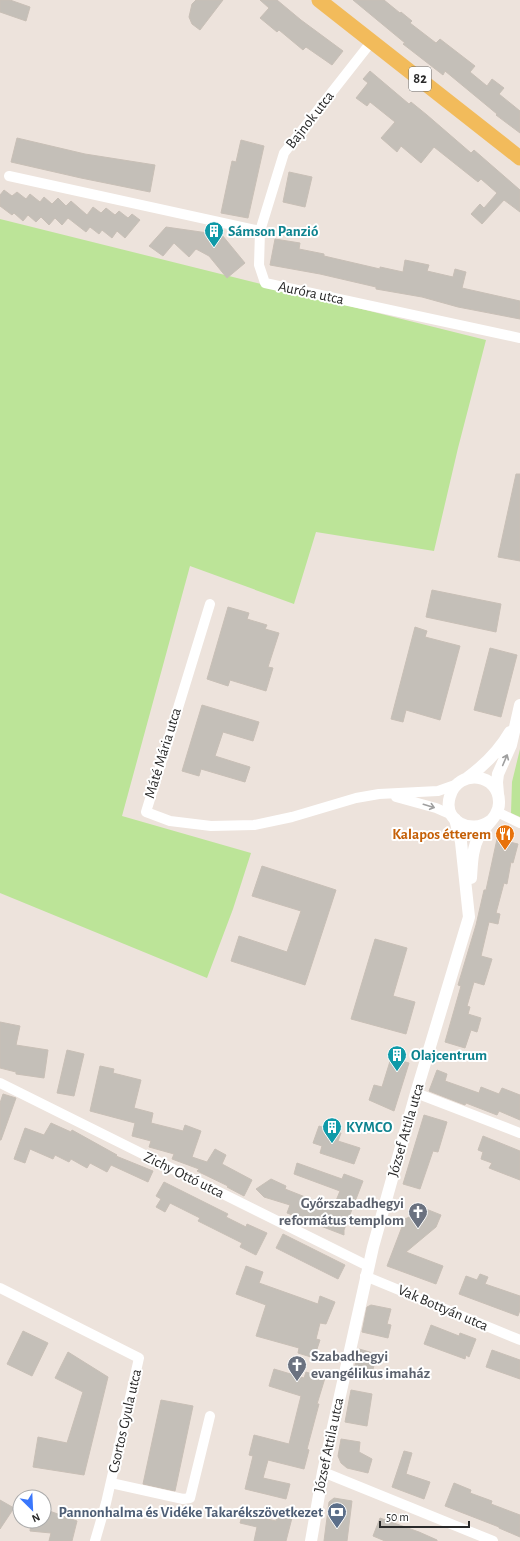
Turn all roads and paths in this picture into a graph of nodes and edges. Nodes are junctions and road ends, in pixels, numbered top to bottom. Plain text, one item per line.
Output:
1 (319, 0) edge
2 (372, 41) junction
3 (520, 158) edge
4 (9, 176) dead end
5 (260, 231) junction
6 (520, 338) edge
7 (210, 604) dead end
8 (520, 705) edge
9 (516, 720) junction
10 (467, 778) junction
11 (455, 785) junction
12 (378, 794) junction
13 (499, 797) junction
14 (453, 817) junction
15 (494, 817) junction
16 (520, 823) edge
17 (469, 910) junction
18 (0, 1083) edge
19 (416, 1093) junction
20 (520, 1133) edge
21 (367, 1271) junction
22 (0, 1288) edge
23 (520, 1340) edge
24 (210, 1416) dead end
25 (322, 1472) junction
26 (111, 1483) junction
27 (95, 1541) edge
28 (311, 1541) edge
29 (493, 1541) edge

1 - 2 main road, 82
2 - 3 main road, 82
2 - 5 street, Bajnok utca
4 - 5 street
5 - 6 street, Auróra utca
7 - 12 street, Máté Mária utca
8 - 9 street
9 - 10 street
13 -> 9 street, József Attila utca
10 - 11 street
10 - 13 street
11 - 12 street, Máté Mária utca
11 - 14 street, József Attila utca
12 -> 14 street, Máté Mária utca
13 - 15 street, József Attila utca
14 - 15 street
14 - 17 street, József Attila utca
15 - 16 street
15 - 17 street, József Attila utca
17 - 19 street, József Attila utca
18 - 21 street, Zichy Ottó utca
19 - 20 street
19 - 21 street, József Attila utca
21 - 23 street, Vak Bottyán utca
21 - 25 street, József Attila utca
22 - 26 street, Csortos Gyula utca
24 - 26 street
25 - 28 street, József Attila utca
25 - 29 street
26 - 27 street, Csortos Gyula utca

